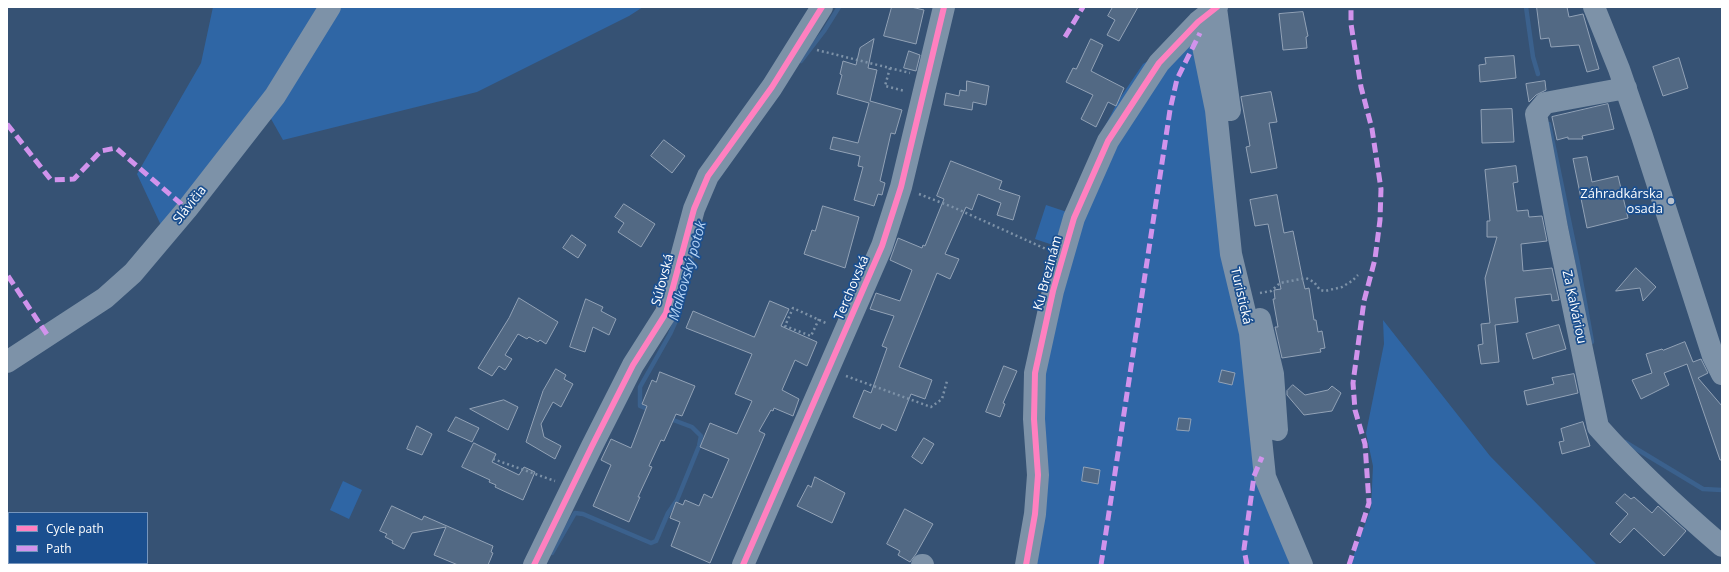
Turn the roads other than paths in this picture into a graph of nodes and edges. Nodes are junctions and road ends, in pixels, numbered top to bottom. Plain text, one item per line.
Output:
1 (330, 7) edge
2 (822, 7) edge
3 (944, 7) edge
4 (1216, 7) edge
5 (1594, 7) edge
6 (1198, 22) junction
7 (1626, 88) junction
8 (7, 362) edge
9 (1722, 372) edge
10 (1277, 430) dead end
11 (1722, 546) edge
12 (534, 565) edge
13 (743, 565) edge
14 (1026, 565) edge
15 (1302, 565) edge

1 - 8 street, Slávičia
2 - 12 street, Súľovská
3 - 13 street, Terchovská
4 - 6 street, Ku Brezinám
4 - 10 street, Turistická
5 - 7 street
6 - 14 street, Ku Brezinám
6 - 15 street, Turistická
7 - 9 street
7 - 11 street, Za Kalváriou

